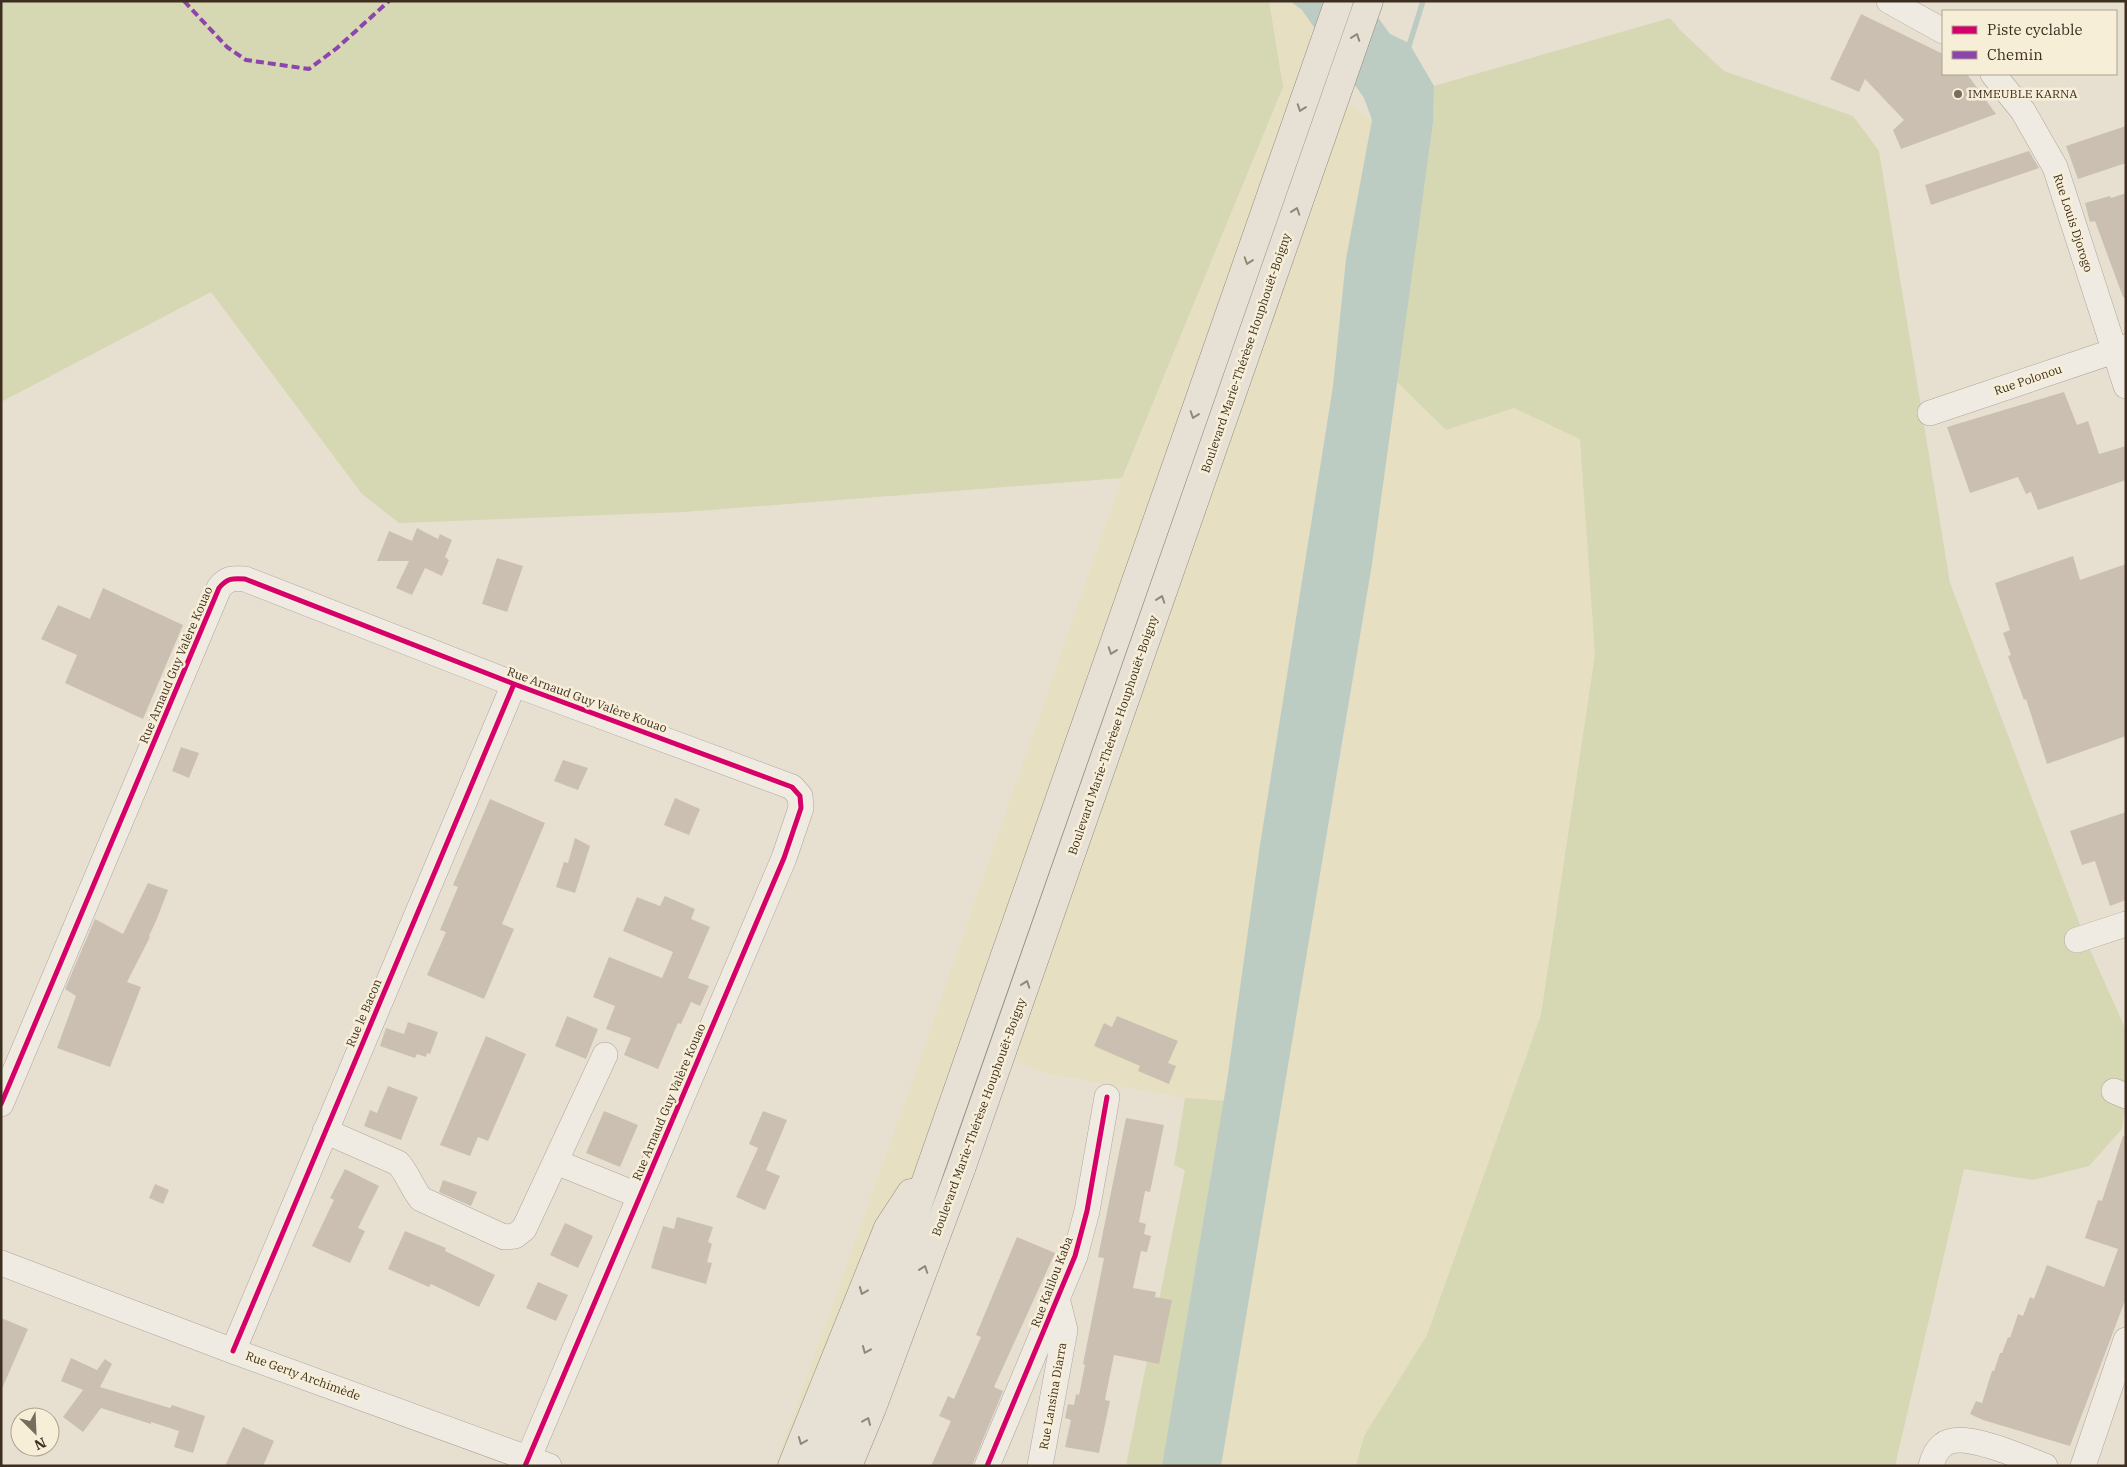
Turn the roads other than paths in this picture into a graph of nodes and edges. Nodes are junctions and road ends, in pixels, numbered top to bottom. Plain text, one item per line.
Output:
1 (1339, 1) edge
2 (1369, 1) edge
3 (1889, 1) edge
4 (1942, 30) edge
5 (1994, 75) edge
6 (2120, 349) edge
7 (2126, 386) edge
8 (1930, 414) dead end
9 (514, 684) junction
10 (2126, 924) edge
11 (2077, 940) dead end
12 (605, 1056) dead end
13 (1107, 1097) dead end
14 (1, 1104) edge
15 (325, 1131) junction
16 (935, 1156) junction
17 (556, 1162) junction
18 (640, 1196) junction
19 (1, 1263) edge
20 (1058, 1298) junction
21 (2126, 1340) edge
22 (232, 1351) junction
23 (534, 1463) edge
24 (792, 1466) edge
25 (818, 1466) edge
26 (848, 1466) edge
27 (987, 1466) edge
28 (1040, 1466) edge
29 (1931, 1466) edge
30 (2045, 1466) edge
31 (2083, 1466) edge

1 -> 16 main road
26 -> 2 main road, Boulevard Marie-Thérèse Houphouët-Boigny
3 - 4 street
5 - 6 street, Rue Louis Djorogo
6 - 7 street, Rue Louis Djorogo
6 - 8 street, Rue Polonou
9 - 14 street, Rue Arnaud Guy Valère Kouao
9 - 15 street, Rue le Bacon
9 - 18 street, Rue Arnaud Guy Valère Kouao
10 - 11 street
12 - 17 street
13 - 20 street, Rue Kalilou Kaba
15 - 17 street
15 - 22 street, Rue le Bacon
16 -> 24 main road
16 -> 25 main road
17 - 18 street
18 - 23 street, Rue Arnaud Guy Valère Kouao
19 - 22 street, Rue Gerty Archimède
20 - 27 street, Rue Kalilou Kaba
20 - 28 street, Rue Lansina Diarra
21 - 31 street
22 - 23 street, Rue Gerty Archimède
29 - 30 street

